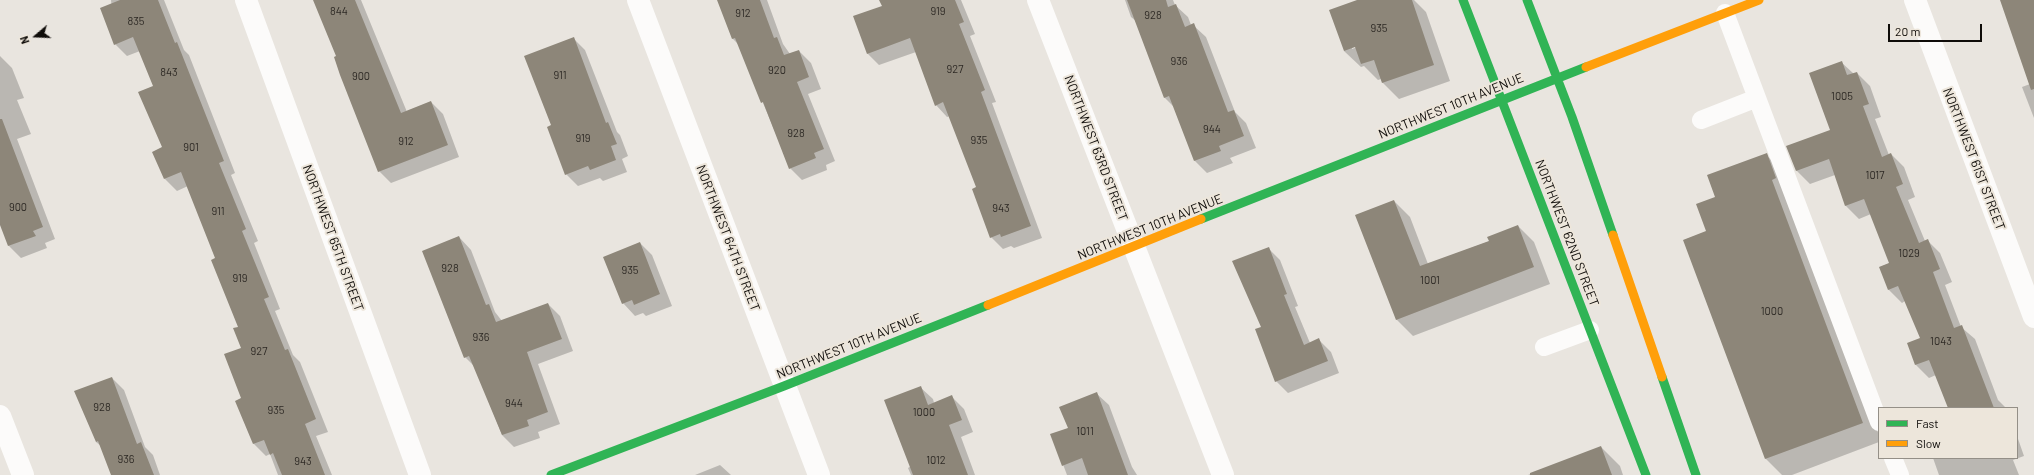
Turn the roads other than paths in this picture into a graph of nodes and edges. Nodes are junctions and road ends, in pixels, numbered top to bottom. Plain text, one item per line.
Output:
1 (246, 0) edge
2 (638, 0) edge
3 (1038, 0) edge
4 (1463, 0) edge
5 (1527, 0) edge
6 (1759, 0) edge
7 (1914, 0) edge
8 (1725, 13) junction
9 (1558, 78) junction
10 (1757, 98) junction
11 (1502, 99) junction
12 (1702, 120) dead end
13 (1135, 247) junction
14 (2034, 317) edge
15 (1590, 330) junction
16 (1544, 347) dead end
17 (784, 386) junction
18 (0, 416) edge
19 (1878, 419) edge
20 (1893, 459) edge
21 (23, 475) edge
22 (420, 475) edge
23 (551, 475) edge
24 (818, 475) edge
25 (1223, 475) edge
26 (1646, 475) edge
27 (1696, 475) edge
28 (1900, 475) edge

1 - 22 street, NORTHWEST 65TH STREET
2 - 17 street, NORTHWEST 64TH STREET
3 - 13 street, NORTHWEST 63RD STREET
4 - 11 street, NORTHWEST 62ND STREET
5 - 9 street
6 - 8 street, NORTHWEST 10TH AVENUE
7 - 14 street, NORTHWEST 61ST STREET
8 - 9 street, NORTHWEST 10TH AVENUE
8 - 10 lane
9 - 11 street, NORTHWEST 10TH AVENUE
9 - 27 street
10 - 12 lane
10 - 19 lane
11 - 13 street, NORTHWEST 10TH AVENUE
11 - 15 street, NORTHWEST 62ND STREET
13 - 17 street, NORTHWEST 10TH AVENUE
13 - 25 street, NORTHWEST 63RD STREET
15 - 16 lane
15 - 26 street, NORTHWEST 62ND STREET
17 - 23 street, NORTHWEST 10TH AVENUE
17 - 24 street, NORTHWEST 64TH STREET
18 - 21 street
20 - 28 lane

